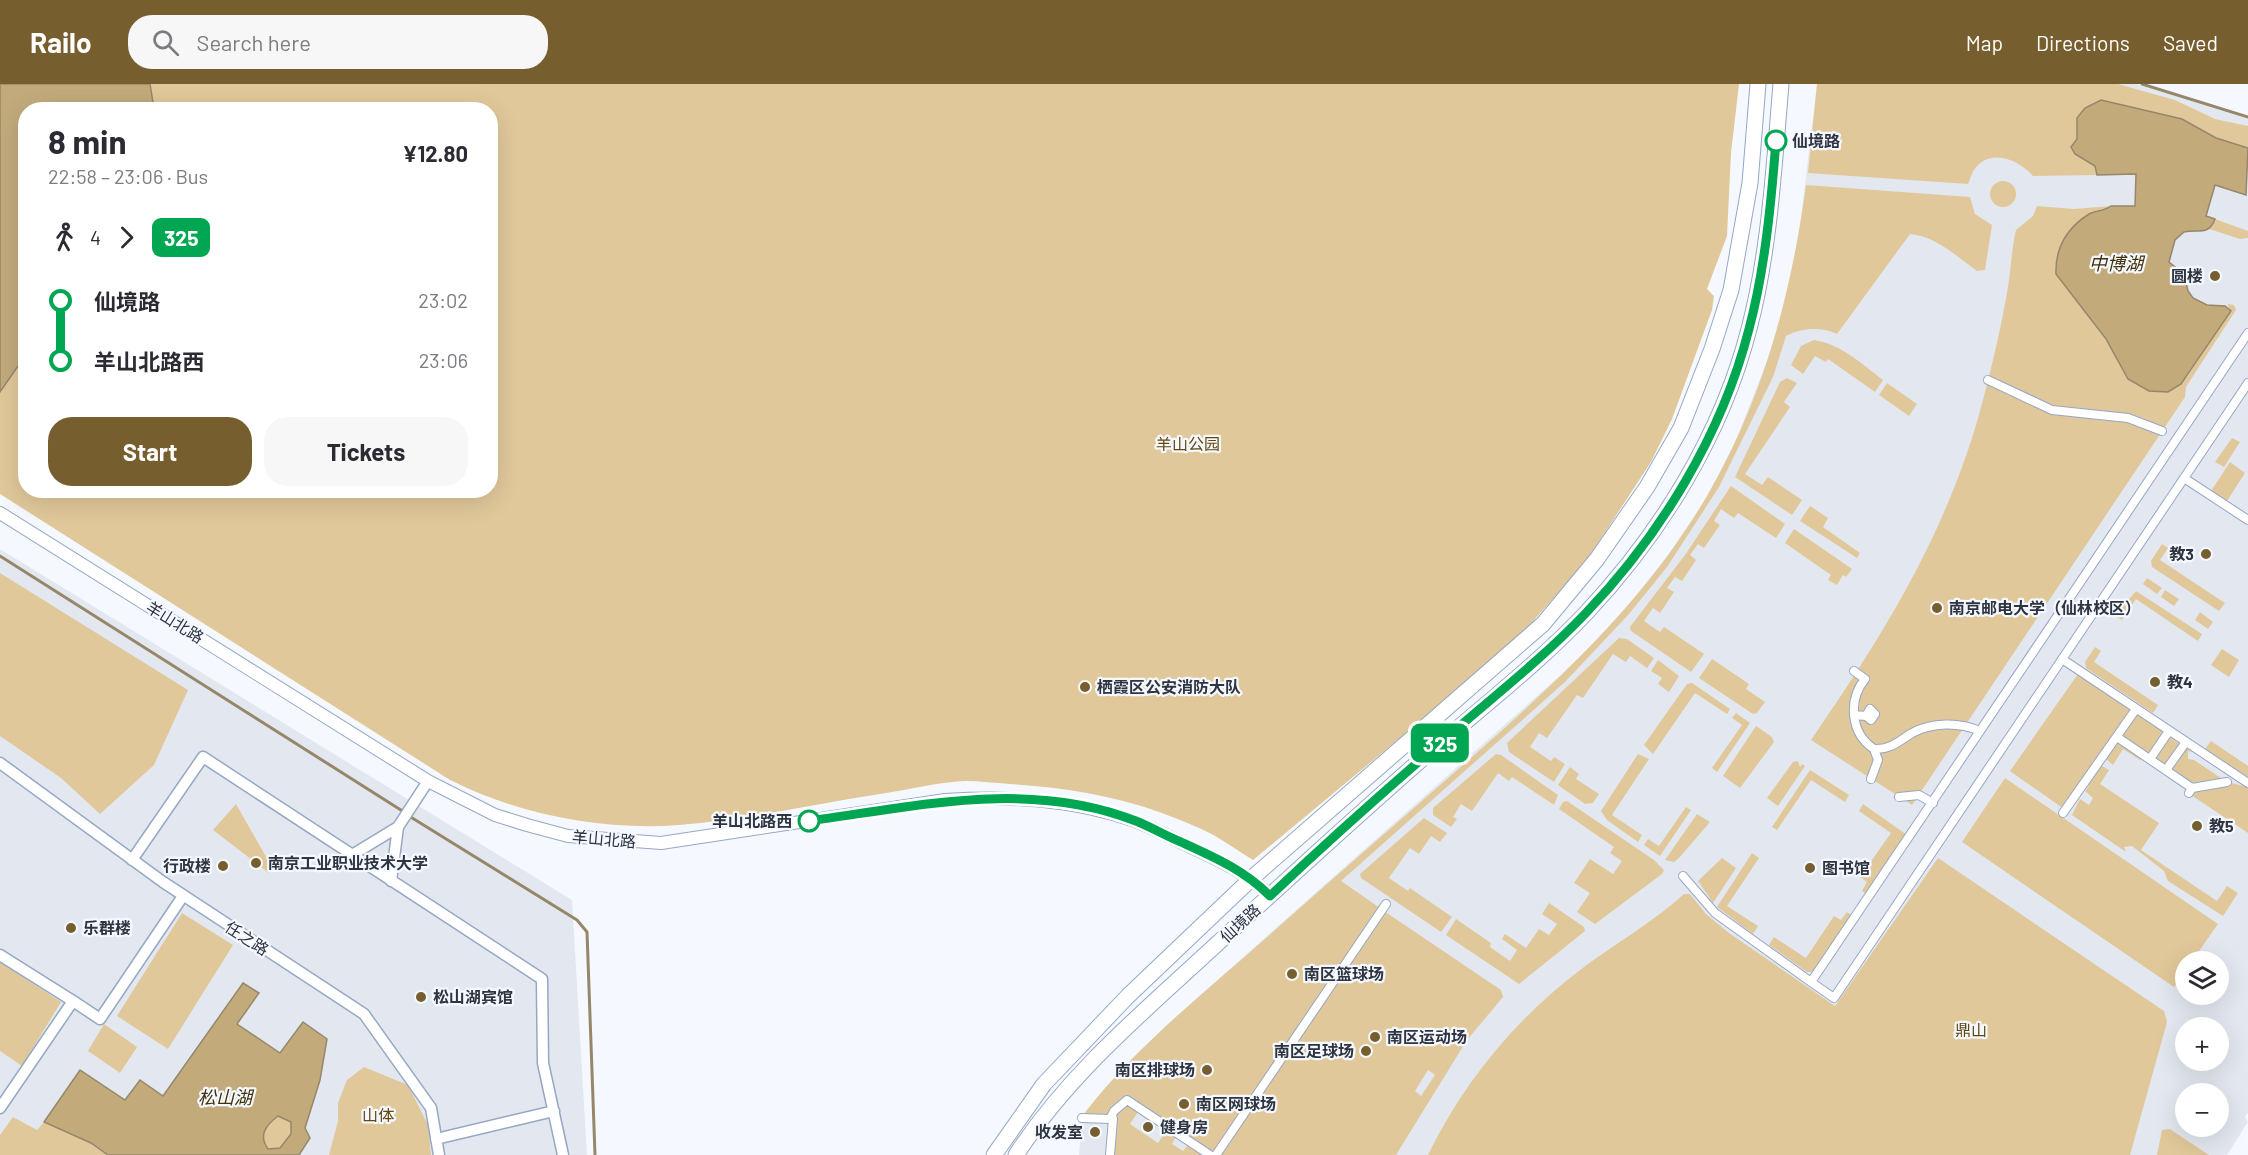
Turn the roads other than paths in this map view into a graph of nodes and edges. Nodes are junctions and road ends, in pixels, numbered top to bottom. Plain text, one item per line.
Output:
1 (1758, 84) edge
2 (1781, 84) edge
3 (2248, 333) edge
4 (1988, 380) dead end
5 (2248, 383) edge
6 (2162, 431) dead end
7 (2184, 478) junction
8 (0, 513) edge
9 (2248, 520) edge
10 (2062, 659) junction
11 (1854, 671) dead end
12 (2136, 709) junction
13 (1854, 715) junction
14 (1866, 716) dead end
15 (2169, 730) junction
16 (1980, 731) junction
17 (2117, 737) junction
18 (2186, 742) junction
19 (1874, 749) junction
20 (2150, 759) junction
21 (0, 763) edge
22 (2166, 770) junction
23 (1871, 779) dead end
24 (428, 781) junction
25 (2227, 782) dead end
26 (2248, 783) edge
27 (1899, 797) dead end
28 (1933, 803) junction
29 (2063, 813) dead end
30 (398, 827) junction
31 (352, 855) junction
32 (132, 860) junction
33 (1683, 876) dead end
34 (1252, 878) junction
35 (391, 881) junction
36 (183, 896) junction
37 (1270, 896) junction
38 (1386, 904) dead end
39 (0, 955) edge
40 (1811, 982) junction
41 (73, 1001) junction
42 (0, 1108) edge
43 (554, 1111) junction
44 (1082, 1118) dead end
45 (1110, 1119) junction
46 (436, 1139) junction
47 (439, 1155) edge
48 (563, 1155) edge
49 (994, 1155) edge
50 (1016, 1155) edge
51 (1110, 1155) edge
52 (1210, 1155) edge
53 (1216, 1155) edge

1 - 34 main road, 仙境路
2 - 37 main road, 仙境路
3 - 16 street
4 - 6 street
5 - 7 street
7 - 9 street
7 - 10 street
8 - 24 street, 羊山北路
10 - 12 street
10 - 40 street
11 - 13 street
12 - 15 street
12 - 17 street
13 - 14 street
13 - 19 street
15 - 18 street
15 - 20 street
16 - 19 street
16 - 28 street
17 - 20 street
17 - 29 street
18 - 22 street
18 - 26 street
19 - 23 street
20 - 22 street
21 - 32 street, 任之路
22 - 25 street
24 - 30 street
24 - 34 street, 羊山北路
27 - 28 street
28 - 40 street
30 - 31 street
30 - 35 street
31 - 32 street
31 - 35 street
32 - 36 street, 任之路
33 - 40 street
34 - 37 street, 羊山北路
34 - 49 main road, 仙境路
35 - 43 street
36 - 41 street
36 - 46 street, 任之路
37 - 50 main road, 仙境路
38 - 53 street
39 - 41 street
41 - 42 street
43 - 46 street
43 - 48 street
44 - 45 street
45 - 51 street
45 - 52 street
46 - 47 street, 任之路

